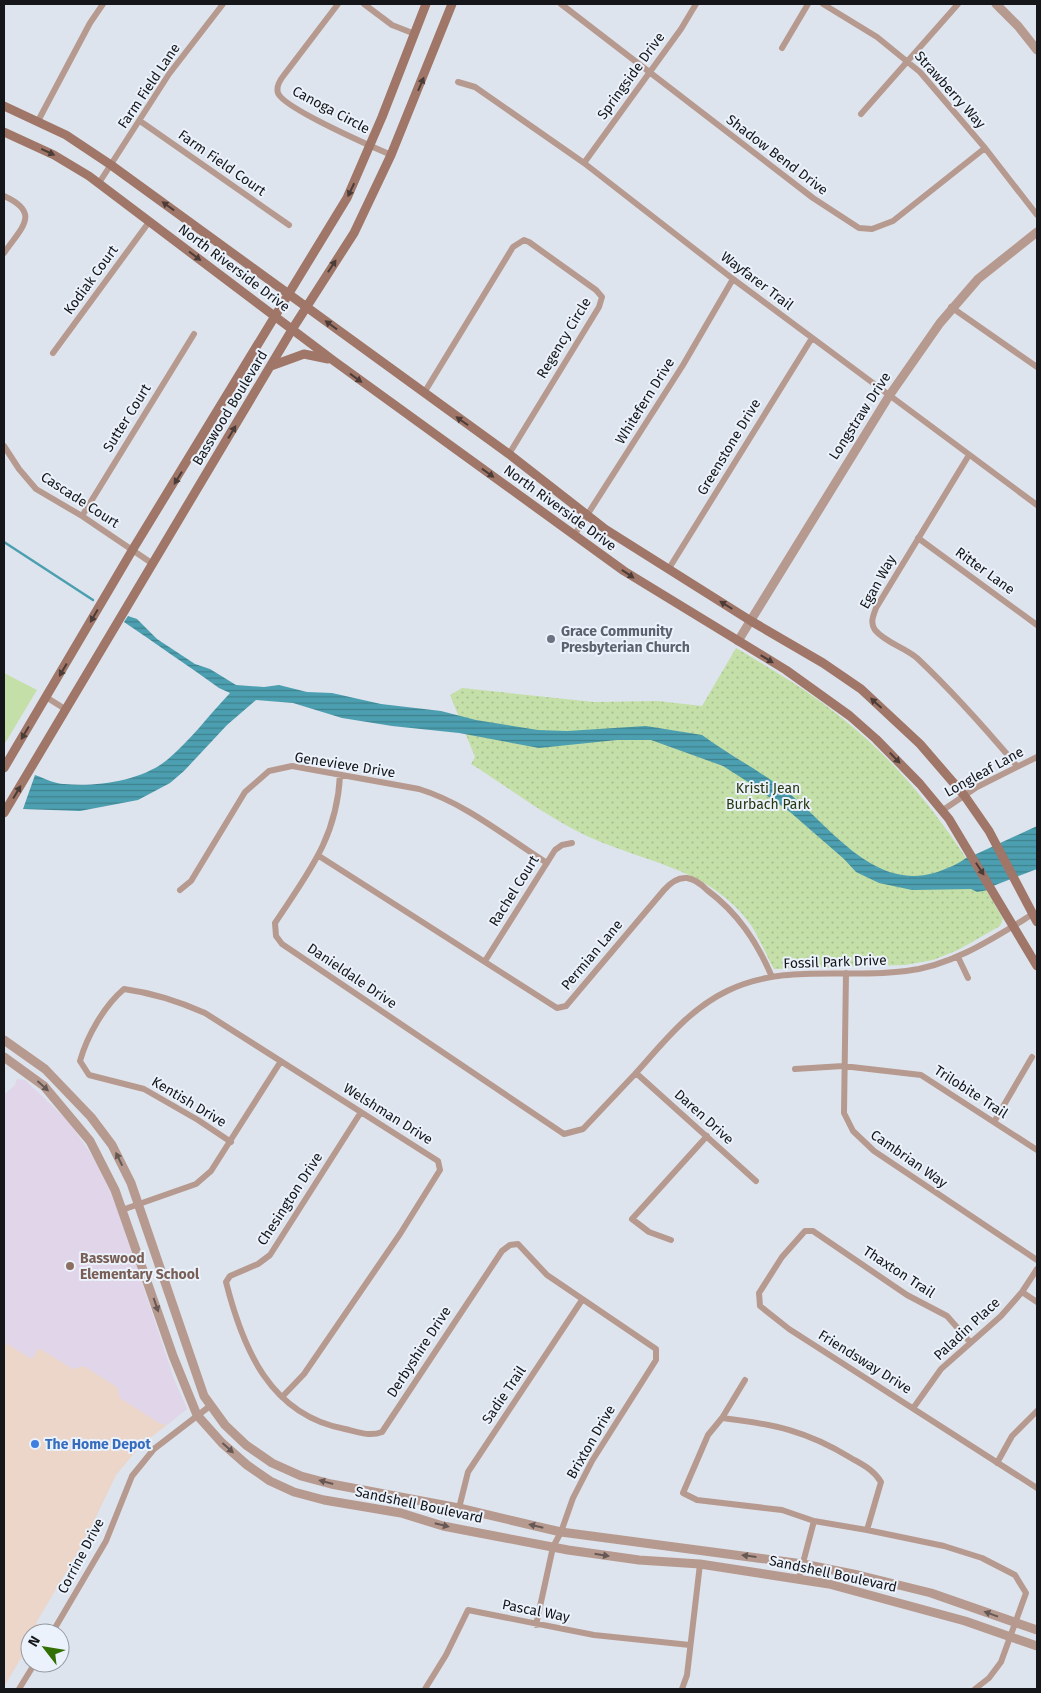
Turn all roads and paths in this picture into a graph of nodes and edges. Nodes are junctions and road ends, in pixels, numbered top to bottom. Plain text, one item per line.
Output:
1 (103, 4) edge
2 (223, 4) edge
3 (338, 4) edge
4 (364, 4) edge
5 (426, 4) edge
6 (452, 4) edge
7 (561, 4) edge
8 (696, 4) edge
9 (808, 4) edge
10 (823, 4) edge
11 (958, 4) edge
12 (996, 4) edge
13 (415, 34) junction
14 (782, 48) dead end
15 (1037, 50) edge
16 (908, 61) junction
17 (648, 72) junction
18 (458, 82) dead end
19 (4, 106) edge
20 (861, 114) dead end
21 (38, 121) junction
22 (140, 121) junction
23 (4, 132) edge
24 (370, 145) junction
25 (985, 148) junction
26 (391, 155) junction
27 (584, 162) junction
28 (111, 165) junction
29 (98, 183) junction
30 (4, 196) edge
31 (1037, 215) edge
32 (149, 222) junction
33 (290, 225) dead end
34 (1037, 232) edge
35 (4, 253) edge
36 (734, 279) junction
37 (289, 295) junction
38 (306, 307) junction
39 (951, 307) junction
40 (276, 316) junction
41 (293, 328) junction
42 (194, 334) dead end
43 (812, 338) junction
44 (53, 353) dead end
45 (334, 362) junction
46 (271, 367) junction
47 (1037, 367) edge
48 (424, 394) junction
49 (889, 396) junction
50 (4, 446) edge
51 (509, 454) junction
52 (969, 455) junction
53 (1037, 505) edge
54 (588, 515) junction
55 (82, 516) junction
56 (575, 534) junction
57 (918, 538) junction
58 (133, 549) junction
59 (153, 564) junction
60 (668, 570) junction
61 (750, 621) junction
62 (1037, 625) edge
63 (738, 642) junction
64 (46, 697) junction
65 (65, 709) junction
66 (1037, 757) edge
67 (1017, 766) junction
68 (4, 768) edge
69 (340, 775) junction
70 (964, 795) junction
71 (943, 810) junction
72 (4, 813) edge
73 (572, 843) dead end
74 (319, 856) junction
75 (546, 863) junction
76 (180, 890) dead end
77 (1035, 918) edge
78 (1014, 925) junction
79 (958, 956) junction
80 (485, 961) junction
81 (1037, 966) edge
82 (846, 973) junction
83 (772, 977) junction
84 (968, 978) dead end
85 (124, 989) joint
86 (4, 1040) edge
87 (4, 1057) edge
88 (1032, 1058) dead end
89 (281, 1061) junction
90 (843, 1066) junction
91 (795, 1069) dead end
92 (636, 1073) junction
93 (361, 1112) junction
94 (994, 1122) junction
95 (564, 1134) joint
96 (707, 1136) junction
97 (231, 1142) junction
98 (1037, 1150) edge
99 (756, 1180) dead end
100 (138, 1204) junction
101 (122, 1210) junction
102 (808, 1231) joint
103 (671, 1240) dead end
104 (1037, 1260) edge
105 (1037, 1269) edge
106 (226, 1282) joint
107 (1022, 1292) junction
108 (582, 1300) junction
109 (1037, 1302) edge
110 (970, 1342) junction
111 (658, 1354) joint
112 (745, 1380) dead end
113 (282, 1397) junction
114 (210, 1406) junction
115 (914, 1407) junction
116 (1037, 1411) edge
117 (197, 1415) junction
118 (722, 1418) junction
119 (997, 1463) junction
120 (1037, 1488) edge
121 (459, 1508) junction
122 (814, 1521) junction
123 (867, 1530) junction
124 (561, 1532) junction
125 (553, 1547) junction
126 (700, 1564) junction
127 (803, 1564) junction
128 (799, 1578) junction
129 (58, 1623) edge
130 (1016, 1623) junction
131 (536, 1625) junction
132 (1037, 1630) edge
133 (1012, 1636) junction
134 (690, 1645) junction
135 (1037, 1646) edge
136 (28, 1673) edge
137 (19, 1689) edge
138 (425, 1689) edge
139 (682, 1689) edge
140 (975, 1689) edge

1 - 21 street
2 - 22 street, Farm Field Lane
3 - 24 street, Canoga Circle
4 - 13 street
5 - 13 main road, Basswood Boulevard
26 -> 6 main road, Basswood Boulevard
7 - 17 street, Shadow Bend Drive
8 - 17 street, Springside Drive
9 - 14 street
10 - 16 street, Strawberry Way
11 - 16 street
12 - 15 street
13 - 24 main road, Basswood Boulevard
16 - 20 street
16 - 25 street, Strawberry Way
17 - 25 street, Shadow Bend Drive
17 - 27 street, Springside Drive
18 - 27 street, Wayfarer Trail
19 - 21 main road, North Riverside Drive
21 - 28 main road, North Riverside Drive
22 - 28 street, Farm Field Lane
22 - 33 street, Farm Field Court
23 -> 29 main road, North Riverside Drive
24 - 26 street, Canoga Circle
24 -> 37 main road, Basswood Boulevard
25 - 31 street, Strawberry Way
38 -> 26 main road, Basswood Boulevard
27 - 36 street, Wayfarer Trail
28 - 29 street, Farm Field Lane
37 -> 28 main road, North Riverside Drive
29 - 32 main road, North Riverside Drive
30 - 35 street
32 -> 40 main road, North Riverside Drive
32 - 44 street, Kodiak Court
34 - 39 street, Longstraw Drive
36 - 43 street, Wayfarer Trail
36 - 54 street, Whitefern Drive
37 - 38 main road, North Riverside Drive
37 - 40 main road, Basswood Boulevard
38 - 41 main road, Basswood Boulevard
48 -> 38 main road, North Riverside Drive
39 - 47 street
39 - 49 street, Longstraw Drive
40 - 41 main road, North Riverside Drive
40 -> 58 main road, Basswood Boulevard
41 - 45 main road, North Riverside Drive
41 - 46 main road, Basswood Boulevard
42 - 55 street, Sutter Court
43 - 49 street, Wayfarer Trail
43 - 60 street, Greenstone Drive
45 - 46 main road
45 -> 56 main road, North Riverside Drive
59 -> 46 main road, Basswood Boulevard
51 -> 48 main road, North Riverside Drive
48 - 51 street, Regency Circle
49 - 52 street, Wayfarer Trail
49 - 61 street, Longstraw Drive
50 - 55 street, Cascade Court
51 - 54 main road, North Riverside Drive
52 - 53 street, Wayfarer Trail
52 - 57 street, Egan Way
54 - 56 street, Whitefern Drive
54 - 60 main road, North Riverside Drive
55 - 58 street, Cascade Court
56 -> 63 main road, North Riverside Drive
57 - 62 street, Ritter Lane
57 - 67 street, Egan Way
58 - 59 street, Cascade Court
58 -> 64 main road, Basswood Boulevard
59 - 65 main road, Basswood Boulevard
61 -> 60 main road, North Riverside Drive
61 - 63 street, Longstraw Drive
70 -> 61 main road, North Riverside Drive
63 -> 71 main road, North Riverside Drive
64 - 65 street
64 -> 68 main road, Basswood Boulevard
72 -> 65 main road, Basswood Boulevard
66 - 67 street, Longleaf Lane
67 - 70 street, Longleaf Lane
69 - 74 street, Danieldale Drive
69 - 75 street, Genevieve Drive
69 - 76 street, Genevieve Drive
70 - 71 street, Longleaf Lane
70 - 77 main road, North Riverside Drive
71 -> 78 main road, North Riverside Drive
73 - 75 street, Rachel Court
74 - 80 street, Permian Lane
74 - 95 street, Danieldale Drive
75 - 80 street, Rachel Court
77 - 78 street, Fossil Park Drive
78 - 79 street, Fossil Park Drive
78 - 81 main road, North Riverside Drive
79 - 82 street, Fossil Park Drive
79 - 84 street
80 - 83 street, Permian Lane
82 - 83 street, Fossil Park Drive
82 - 90 street, Cambrian Way
83 - 92 street, Fossil Park Drive
85 - 89 street, Welshman Drive
85 - 97 street, Kentish Drive
100 -> 86 street, Sandshell Boulevard
87 -> 101 street, Sandshell Boulevard
88 - 94 street
89 - 93 street, Welshman Drive
89 - 97 street
90 - 91 street, Trilobite Trail
90 - 94 street, Trilobite Trail
90 - 104 street, Cambrian Way
92 - 95 street, Fossil Park Drive
92 - 96 street, Daren Drive
93 - 106 street, Chesington Drive
93 - 113 street, Welshman Drive
94 - 98 street, Trilobite Trail
96 - 99 street, Daren Drive
96 - 103 street
97 - 100 street
100 - 101 street
100 - 114 street, Sandshell Boulevard
101 -> 117 street, Sandshell Boulevard
102 - 110 street, Thaxton Trail
102 - 115 street, Friendsway Drive
105 - 107 street, Paladin Place
106 - 113 street, Derbyshire Drive
107 - 109 street
107 - 110 street, Paladin Place
108 - 111 street, Derbyshire Drive
108 - 113 street, Derbyshire Drive
108 - 121 street, Sadie Trail
110 - 115 street, Paladin Place
111 - 124 street, Brixton Drive
112 - 118 street
114 - 117 street, Corrine Drive
121 -> 114 street, Sandshell Boulevard
115 - 119 street, Friendsway Drive
116 - 119 street
117 -> 125 street, Sandshell Boulevard
117 - 129 street, Corrine Drive
118 - 122 street
118 - 123 street
119 - 120 street, Friendsway Drive
124 -> 121 street, Sandshell Boulevard
122 - 123 street
122 - 127 street
123 - 130 street
124 - 125 street, Brixton Drive
127 -> 124 street, Sandshell Boulevard
125 -> 126 street, Sandshell Boulevard
125 - 131 street, Brixton Drive
126 - 128 street, Sandshell Boulevard
126 - 134 street
127 - 128 street
130 -> 127 street, Sandshell Boulevard
128 - 133 street, Sandshell Boulevard
130 - 132 street, Sandshell Boulevard
130 - 133 street
131 - 134 street, Pascal Way
131 - 138 street, Pascal Way
133 - 135 street, Sandshell Boulevard
133 - 140 street
134 - 139 street
136 - 137 street

